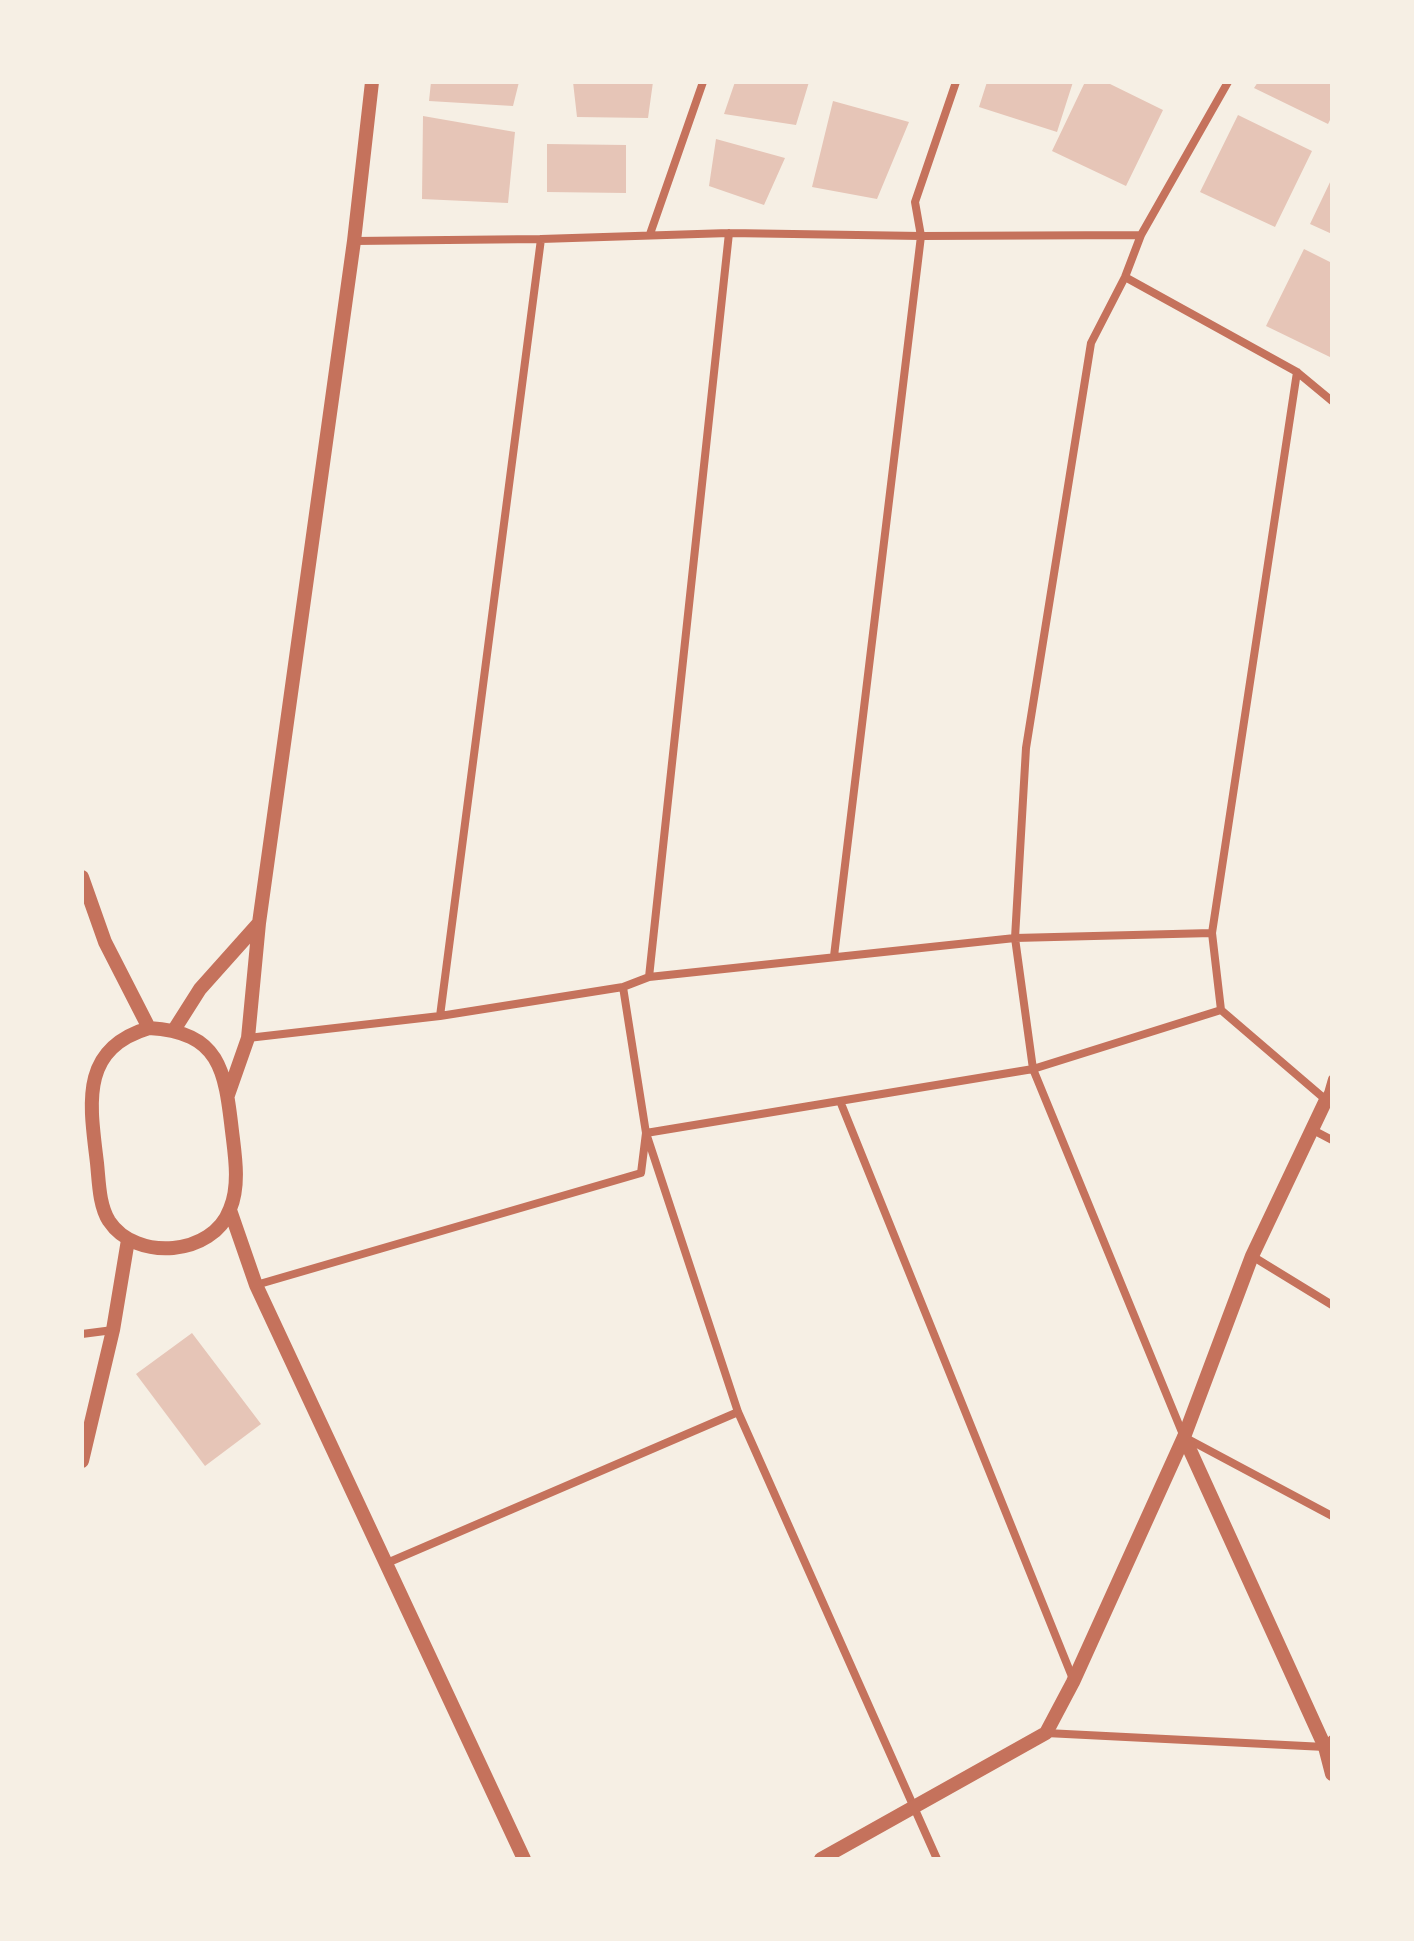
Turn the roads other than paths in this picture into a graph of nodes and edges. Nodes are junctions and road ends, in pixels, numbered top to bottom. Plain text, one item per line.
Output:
1 (372, 82) edge
2 (703, 82) edge
3 (956, 82) edge
4 (1228, 82) edge
5 (729, 233) junction
6 (650, 234) junction
7 (1141, 235) junction
8 (921, 236) junction
9 (541, 239) junction
10 (354, 241) junction
11 (1125, 277) junction
12 (1297, 372) junction
13 (1332, 401) edge
14 (82, 877) edge
15 (259, 923) junction
16 (1212, 933) junction
17 (1015, 938) junction
18 (834, 956) junction
19 (649, 977) junction
20 (623, 987) junction
21 (1221, 1010) junction
22 (440, 1016) junction
23 (149, 1028) junction
24 (174, 1030) junction
25 (248, 1038) junction
26 (1033, 1069) junction
27 (1332, 1079) edge
28 (87, 1084) edge
29 (228, 1095) junction
30 (1329, 1097) edge
31 (840, 1101) junction
32 (82, 1111) edge
33 (93, 1128) junction
34 (1313, 1130) junction
35 (646, 1133) junction
36 (1332, 1140) edge
37 (230, 1210) junction
38 (128, 1240) junction
39 (1252, 1256) junction
40 (256, 1285) junction
41 (1332, 1305) edge
42 (113, 1330) junction
43 (82, 1334) edge
44 (738, 1412) junction
45 (1184, 1437) junction
46 (82, 1461) edge
47 (1332, 1516) edge
48 (387, 1563) junction
49 (1073, 1682) junction
50 (1046, 1733) junction
51 (1328, 1743) edge
52 (1332, 1774) edge
53 (915, 1809) junction
54 (524, 1859) edge
55 (821, 1859) edge
56 (937, 1859) edge

1 - 10 street
2 - 6 street
3 - 8 street
4 - 7 street
5 - 6 street
5 - 8 street
5 - 19 street
6 - 9 street
7 - 8 street
7 - 11 street
8 - 18 street
9 - 10 street
9 - 22 street
10 - 15 street
11 - 12 street
11 - 17 street
12 - 13 street
12 - 16 street
14 - 23 street
15 - 24 street
15 - 25 street
16 - 17 street
16 - 21 street
17 - 18 street
17 - 26 street
18 - 19 street
19 - 20 street
20 - 22 street
20 - 35 street
21 - 26 street
21 - 30 street
22 - 25 street
23 - 24 street
23 - 28 street
24 - 29 street
25 - 29 street
26 - 31 street
26 - 45 street
27 - 30 street
28 - 33 street
29 - 37 street
30 - 34 street
31 - 35 street
31 - 49 street
32 - 33 street
33 - 38 street
34 - 36 street
34 - 39 street
35 - 40 street
35 - 44 street
37 - 38 street
37 - 40 street
38 - 42 street
39 - 41 street
39 - 45 street
40 - 48 street
42 - 43 street
42 - 46 street
44 - 48 street
44 - 53 street
45 - 47 street
45 - 49 street
45 - 51 street
48 - 54 street
49 - 50 street
50 - 51 street
50 - 53 street
51 - 52 street
53 - 55 street
53 - 56 street

